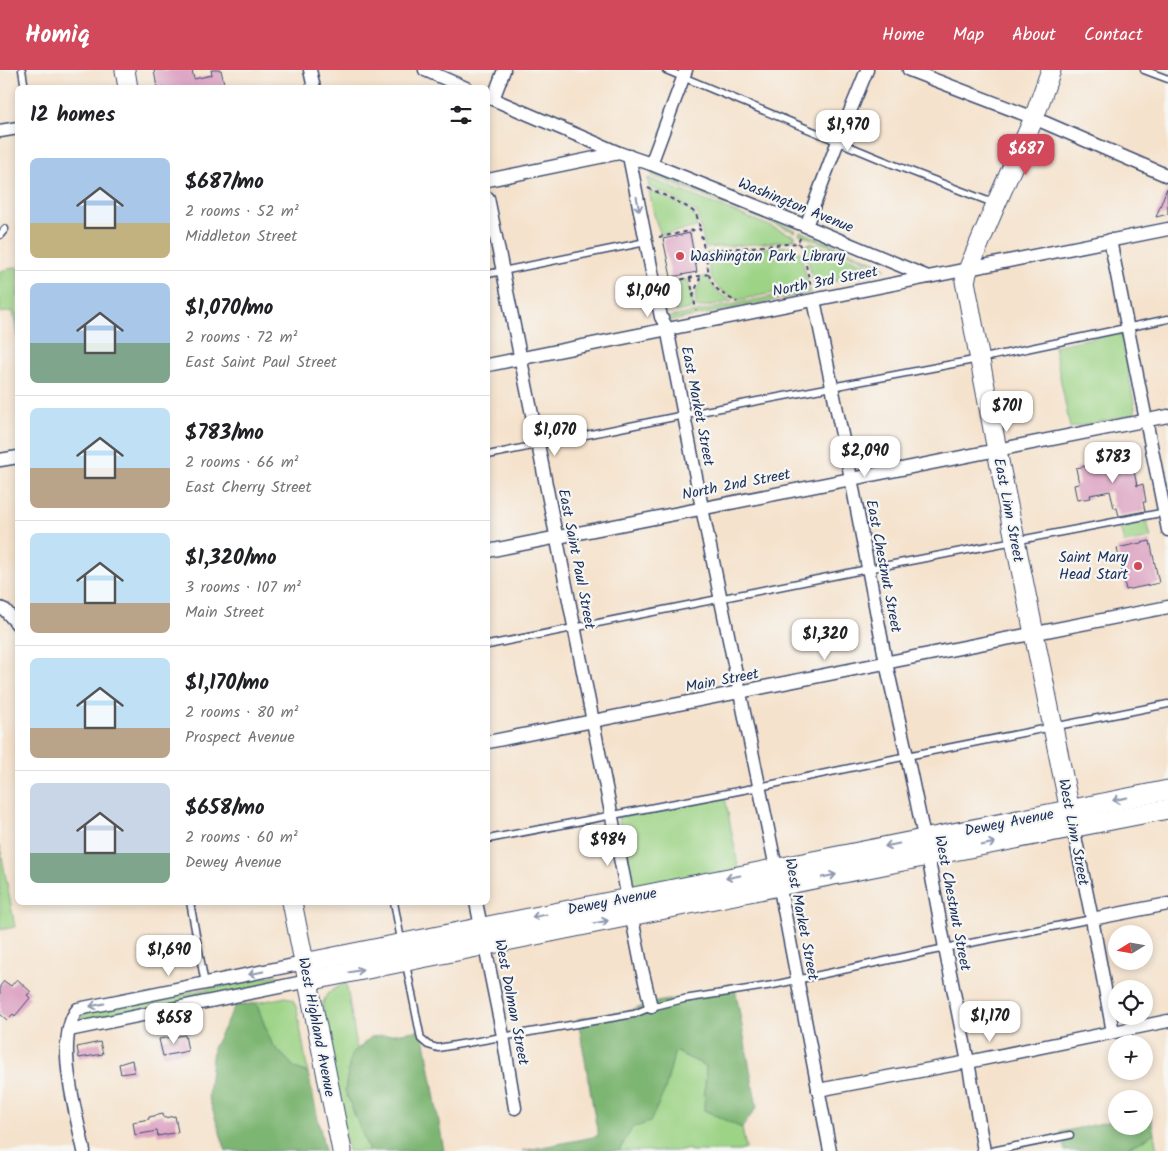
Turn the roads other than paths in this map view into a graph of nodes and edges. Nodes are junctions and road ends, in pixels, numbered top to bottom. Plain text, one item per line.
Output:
1 (22, 70) edge
2 (125, 70) edge
3 (310, 70) edge
4 (425, 70) edge
5 (504, 70) edge
6 (666, 70) edge
7 (867, 70) edge
8 (909, 70) edge
9 (1051, 70) edge
10 (1144, 70) edge
11 (685, 74) edge
12 (1168, 79) edge
13 (25, 85) edge
14 (128, 85) edge
15 (313, 85) edge
16 (459, 85) edge
17 (490, 98) edge
18 (1034, 118) junction
19 (15, 128) edge
20 (0, 131) edge
21 (838, 141) junction
22 (624, 154) junction
23 (651, 164) junction
24 (1168, 176) edge
25 (490, 180) edge
26 (996, 204) junction
27 (490, 208) edge
28 (6, 229) dead end
29 (1168, 229) edge
30 (803, 231) junction
31 (0, 235) edge
32 (1110, 240) junction
33 (646, 242) junction
34 (968, 270) junction
35 (503, 271) junction
36 (490, 274) edge
37 (928, 277) junction
38 (814, 300) junction
39 (1168, 318) edge
40 (1127, 327) junction
41 (667, 328) junction
42 (521, 358) junction
43 (979, 359) junction
44 (490, 364) edge
45 (832, 387) junction
46 (684, 415) junction
47 (1168, 416) edge
48 (1146, 420) junction
49 (538, 444) junction
50 (996, 449) junction
51 (490, 455) edge
52 (15, 458) edge
53 (0, 460) edge
54 (850, 478) junction
55 (702, 508) junction
56 (1166, 512) edge
57 (1168, 530) edge
58 (556, 537) junction
59 (1015, 541) junction
60 (490, 551) edge
61 (868, 569) junction
62 (720, 598) junction
63 (1168, 606) edge
64 (0, 608) edge
65 (15, 621) edge
66 (574, 628) junction
67 (1034, 633) junction
68 (490, 645) edge
69 (886, 663) junction
70 (741, 693) junction
71 (1168, 704) edge
72 (593, 722) junction
73 (1053, 726) junction
74 (490, 742) edge
75 (907, 756) junction
76 (759, 787) junction
77 (1168, 790) edge
78 (1168, 809) edge
79 (612, 814) junction
80 (1072, 818) junction
81 (490, 839) edge
82 (926, 847) junction
83 (778, 877) junction
84 (1168, 904) edge
85 (191, 905) edge
86 (293, 905) edge
87 (395, 905) edge
88 (477, 905) edge
89 (630, 906) junction
90 (1092, 919) junction
91 (483, 936) junction
92 (944, 948) junction
93 (404, 952) junction
94 (306, 972) junction
95 (797, 980) junction
96 (205, 984) junction
97 (651, 1006) junction
98 (1168, 1021) edge
99 (69, 1030) junction
100 (1113, 1032) junction
101 (503, 1036) junction
102 (968, 1062) junction
103 (818, 1090) junction
104 (515, 1108) dead end
105 (1070, 1135) dead end
106 (84, 1151) edge
107 (342, 1151) edge
108 (830, 1151) edge
109 (984, 1151) edge
110 (992, 1151) edge

1 - 13 lane
2 - 14 street
3 - 15 street
4 - 16 street
5 - 17 street
6 - 11 lane
7 - 21 street
8 - 18 street
9 - 18 street
10 - 12 lane
11 - 21 lane
11 - 23 street
17 - 22 street
18 - 24 street
18 - 26 street
19 - 20 street
21 - 26 lane
21 - 30 street
22 - 23 street, Washington Avenue
22 - 25 street
22 -> 33 street, East Market Street
23 - 30 street, Washington Avenue
26 - 34 street
27 - 35 street, East Saint Paul Street
28 - 31 lane
29 - 32 street, North 3rd Street
30 - 37 street, Washington Avenue
32 - 34 street, North 3rd Street
32 - 40 street
33 - 35 lane
33 - 41 street, East Market Street
34 - 37 street, North 3rd Street
34 - 43 street, East Linn Street
35 - 36 lane
35 - 42 street, East Saint Paul Street
37 - 38 street, North 3rd Street
38 - 41 street, North 3rd Street
38 - 45 street, East Chestnut Street
39 - 40 lane
40 - 43 lane
40 - 48 street
41 - 42 street, North 3rd Street
41 - 46 street, East Market Street
42 - 44 street, North 3rd Street
42 - 49 street, East Saint Paul Street
43 - 45 lane
43 - 50 street, East Linn Street
45 - 46 lane
45 - 54 street, East Chestnut Street
46 - 49 lane
46 - 55 street, East Market Street
47 - 48 street, North 2nd Street
48 - 50 street, North 2nd Street
48 - 56 street
49 - 51 lane
49 - 58 street, East Saint Paul Street
50 - 54 street, North 2nd Street
50 - 59 street, East Linn Street
52 - 53 street
54 - 55 street, North 2nd Street
54 - 61 street, East Chestnut Street
55 - 58 street, North 2nd Street
55 - 62 street, East Market Street
56 - 57 street
56 - 59 lane
58 - 60 street, North 2nd Street
58 - 66 street, East Saint Paul Street
59 - 61 lane
59 - 67 street, East Linn Street
61 - 62 lane
61 - 69 street, East Chestnut Street
62 - 66 lane
62 - 70 street, East Market Street
63 - 67 street, Main Street
64 - 65 street
66 - 68 lane
66 - 72 street, East Saint Paul Street
67 - 69 street, Main Street
67 - 73 street, West Linn Street
69 - 70 street, Main Street
69 - 75 street, West Chestnut Street
70 - 72 street, Main Street
70 - 76 street, West Market Street
71 - 73 lane
72 - 74 street, Main Street
72 - 79 street, East Saint Paul Street
73 - 75 lane
73 - 80 street, West Linn Street
75 - 76 lane
75 - 82 street, West Chestnut Street
76 - 79 lane
76 - 83 street, West Market Street
77 -> 80 street, Dewey Avenue
78 - 80 street, Dewey Avenue
79 - 81 lane
79 - 89 street, East Saint Paul Street
80 - 82 street, Dewey Avenue
80 - 90 street, West Linn Street
82 - 83 street, Dewey Avenue
82 - 92 street, West Chestnut Street
83 - 89 street, Dewey Avenue
83 - 95 street, West Market Street
84 - 90 street
85 - 96 lane
86 - 94 street, West Highland Avenue
87 - 93 lane
88 - 91 street, West Dolman Street
89 - 91 street, Dewey Avenue
89 - 97 street, East Saint Paul Street
90 - 92 lane
90 - 100 street, West Linn Street
91 - 93 street, Dewey Avenue
91 - 101 street, West Dolman Street
92 - 95 lane
92 - 102 street, West Chestnut Street
93 - 94 street, Dewey Avenue
93 - 101 lane
94 -> 96 street, Dewey Avenue
94 - 99 street, Dewey Avenue
94 - 107 street, West Highland Avenue
95 - 97 lane
95 - 103 street, West Market Street
96 -> 99 street, Dewey Avenue
97 - 101 lane
98 - 100 street
99 - 106 street, Dewey Avenue
100 - 102 street
101 - 104 street, West Dolman Street
102 - 103 street
102 - 109 street, West Chestnut Street
103 - 108 street, West Market Street
105 - 110 lane

